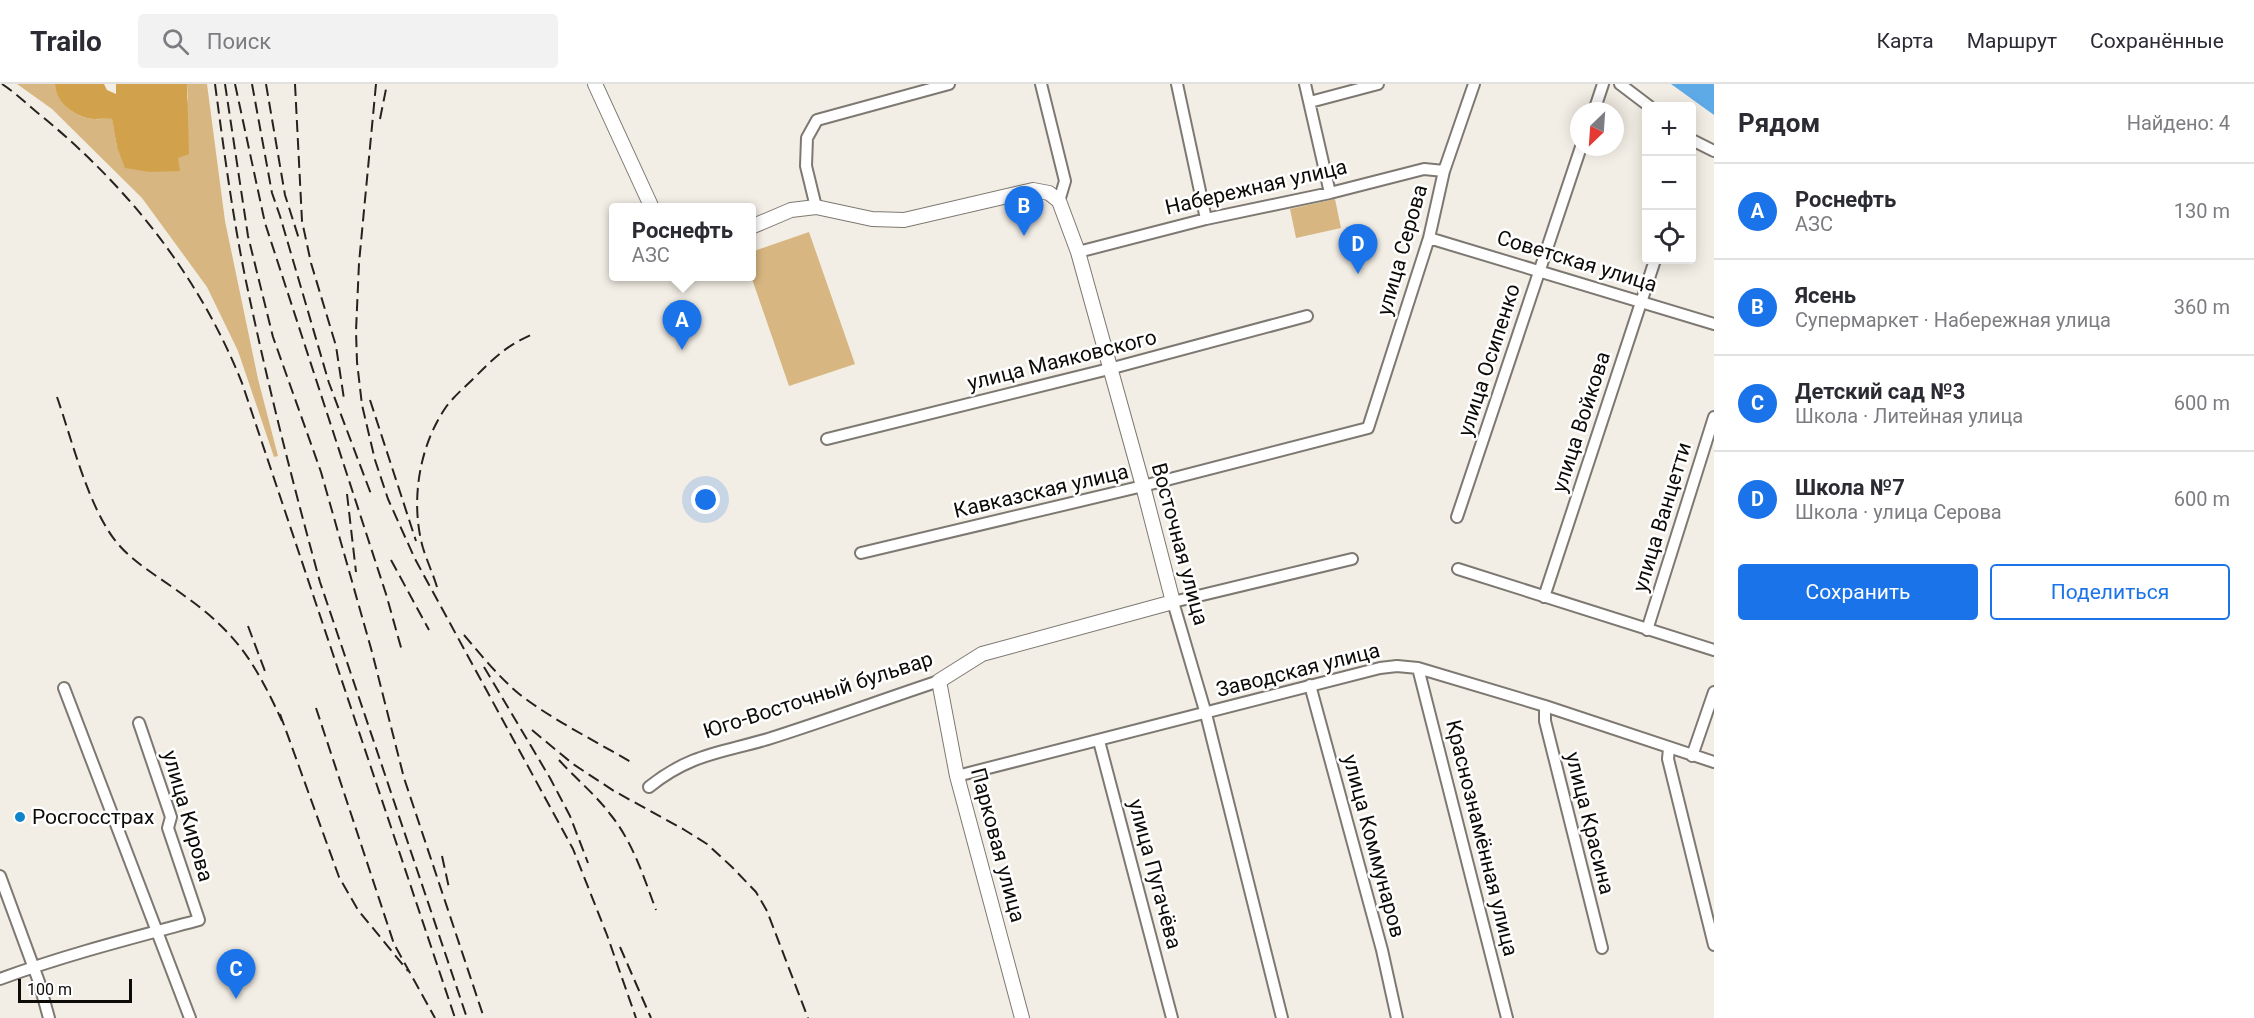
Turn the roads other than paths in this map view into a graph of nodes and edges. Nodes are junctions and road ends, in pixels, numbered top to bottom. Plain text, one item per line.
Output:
1 (594, 84) edge
2 (949, 84) edge
3 (1041, 84) edge
4 (1177, 84) edge
5 (1305, 84) edge
6 (1378, 84) edge
7 (1474, 84) edge
8 (1603, 84) edge
9 (1620, 84) edge
10 (1310, 102) junction
11 (1597, 102) edge
12 (1644, 102) edge
13 (1696, 144) edge
14 (1714, 151) edge
15 (1578, 156) edge
16 (1444, 171) junction
17 (1330, 193) junction
18 (1059, 201) junction
19 (649, 203) edge
20 (816, 207) junction
21 (1206, 219) junction
22 (756, 226) edge
23 (1429, 238) junction
24 (1078, 252) junction
25 (1654, 264) edge
26 (1539, 270) junction
27 (1642, 301) junction
28 (1307, 316) dead end
29 (1714, 324) edge
30 (1109, 369) junction
31 (1714, 417) edge
32 (1368, 428) joint
33 (826, 439) dead end
34 (1143, 486) junction
35 (1457, 517) dead end
36 (861, 553) dead end
37 (1352, 559) dead end
38 (1458, 569) dead end
39 (1544, 597) junction
40 (1173, 602) junction
41 (1647, 630) junction
42 (1714, 650) edge
43 (1418, 668) junction
44 (939, 681) junction
45 (1310, 685) junction
46 (64, 688) dead end
47 (1714, 692) edge
48 (1545, 706) junction
49 (1206, 714) junction
50 (139, 723) dead end
51 (1099, 741) junction
52 (1669, 748) junction
53 (1692, 756) junction
54 (1714, 762) edge
55 (957, 776) junction
56 (650, 787) dead end
57 (0, 876) edge
58 (158, 931) junction
59 (1714, 945) edge
60 (1602, 948) dead end
61 (33, 966) junction
62 (0, 979) edge
63 (49, 1018) edge
64 (190, 1018) edge
65 (1022, 1018) edge
66 (1172, 1018) edge
67 (1282, 1018) edge
68 (1397, 1018) edge
69 (1507, 1018) edge

1 - 19 main road
2 - 20 street
3 - 18 street, Восточная улица
4 - 21 street
5 - 10 street
6 - 10 street
7 - 16 street, улица Серова
8 - 11 street
9 - 12 street
10 - 17 street
13 - 14 street
15 - 26 street, улица Осипенко
16 - 17 street, Набережная улица
16 - 23 street, улица Серова
17 - 21 street, Набережная улица
18 - 20 main road
18 - 24 main road, Восточная улица
20 - 22 main road
21 - 24 street, Набережная улица
23 - 26 street, Советская улица
23 - 32 street, улица Серова
24 - 30 main road, Восточная улица
25 - 27 street, улица Войкова
26 - 27 street, Советская улица
26 - 35 street, улица Осипенко
27 - 29 street, Советская улица
27 - 39 street, улица Войкова
28 - 30 street, улица Маяковского
30 - 33 street, улица Маяковского
30 - 34 main road, Восточная улица
31 - 41 street, улица Ванцетти
32 - 34 street, Кавказская улица
34 - 36 street, Кавказская улица
34 - 40 main road, Восточная улица
37 - 40 street, Юго-Восточный бульвар
38 - 39 street
39 - 41 street
40 - 44 main road, Юго-Восточный бульвар
40 - 49 street, Восточная улица
41 - 42 street
43 - 45 street, Заводская улица
43 - 48 street, Заводская улица
43 - 69 street, Краснознамённая улица
44 - 55 main road, Парковая улица
44 - 56 street, Юго-Восточный бульвар
45 - 49 street, Заводская улица
45 - 68 street, улица Коммунаров
46 - 58 street
47 - 53 street
48 - 52 street, Заводская улица
48 - 60 street, улица Красина
49 - 51 street, Заводская улица
49 - 67 street, Восточная улица
50 - 58 street, улица Кирова
51 - 55 street, Заводская улица
51 - 66 street, улица Пугачёва
52 - 53 street, Заводская улица
52 - 59 street
53 - 54 street, Заводская улица
55 - 65 main road, Парковая улица
57 - 61 street
58 - 61 street
58 - 64 street
61 - 62 street
61 - 63 street

